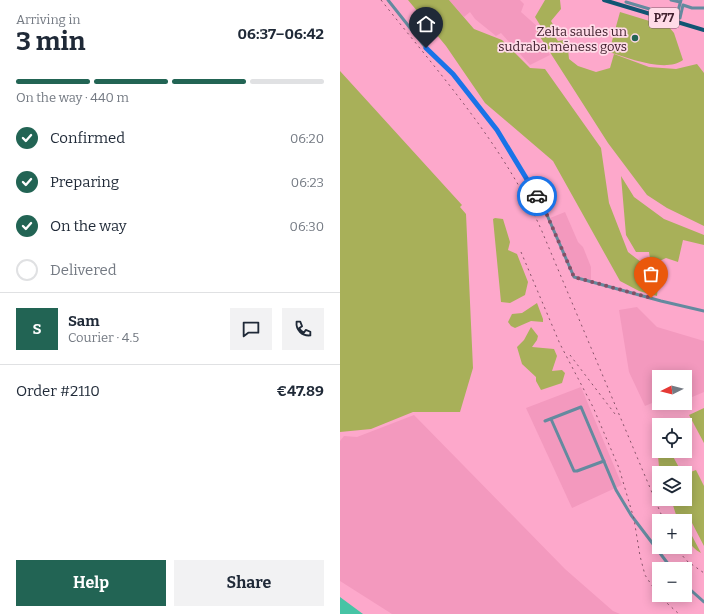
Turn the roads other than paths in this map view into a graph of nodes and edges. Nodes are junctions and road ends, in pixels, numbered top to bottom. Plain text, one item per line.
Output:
1 (388, 0) edge
2 (604, 0) edge
3 (672, 0) edge
4 (612, 1) edge
5 (626, 3) edge
6 (681, 3) edge
7 (704, 8) edge
8 (676, 19) junction
9 (704, 30) edge
10 (704, 311) edge
11 (551, 419) junction
12 (544, 421) dead end
13 (604, 461) junction
14 (667, 562) edge
15 (692, 591) edge
16 (704, 602) edge

1 - 10 street
2 - 4 main road, P77
3 - 6 street
4 - 5 main road, P77
5 - 8 main road, P77
6 - 7 street
6 - 8 street
8 - 9 main road, P77
11 - 12 street
11 - 13 street
11 - 13 street
13 - 14 street
15 - 16 street

